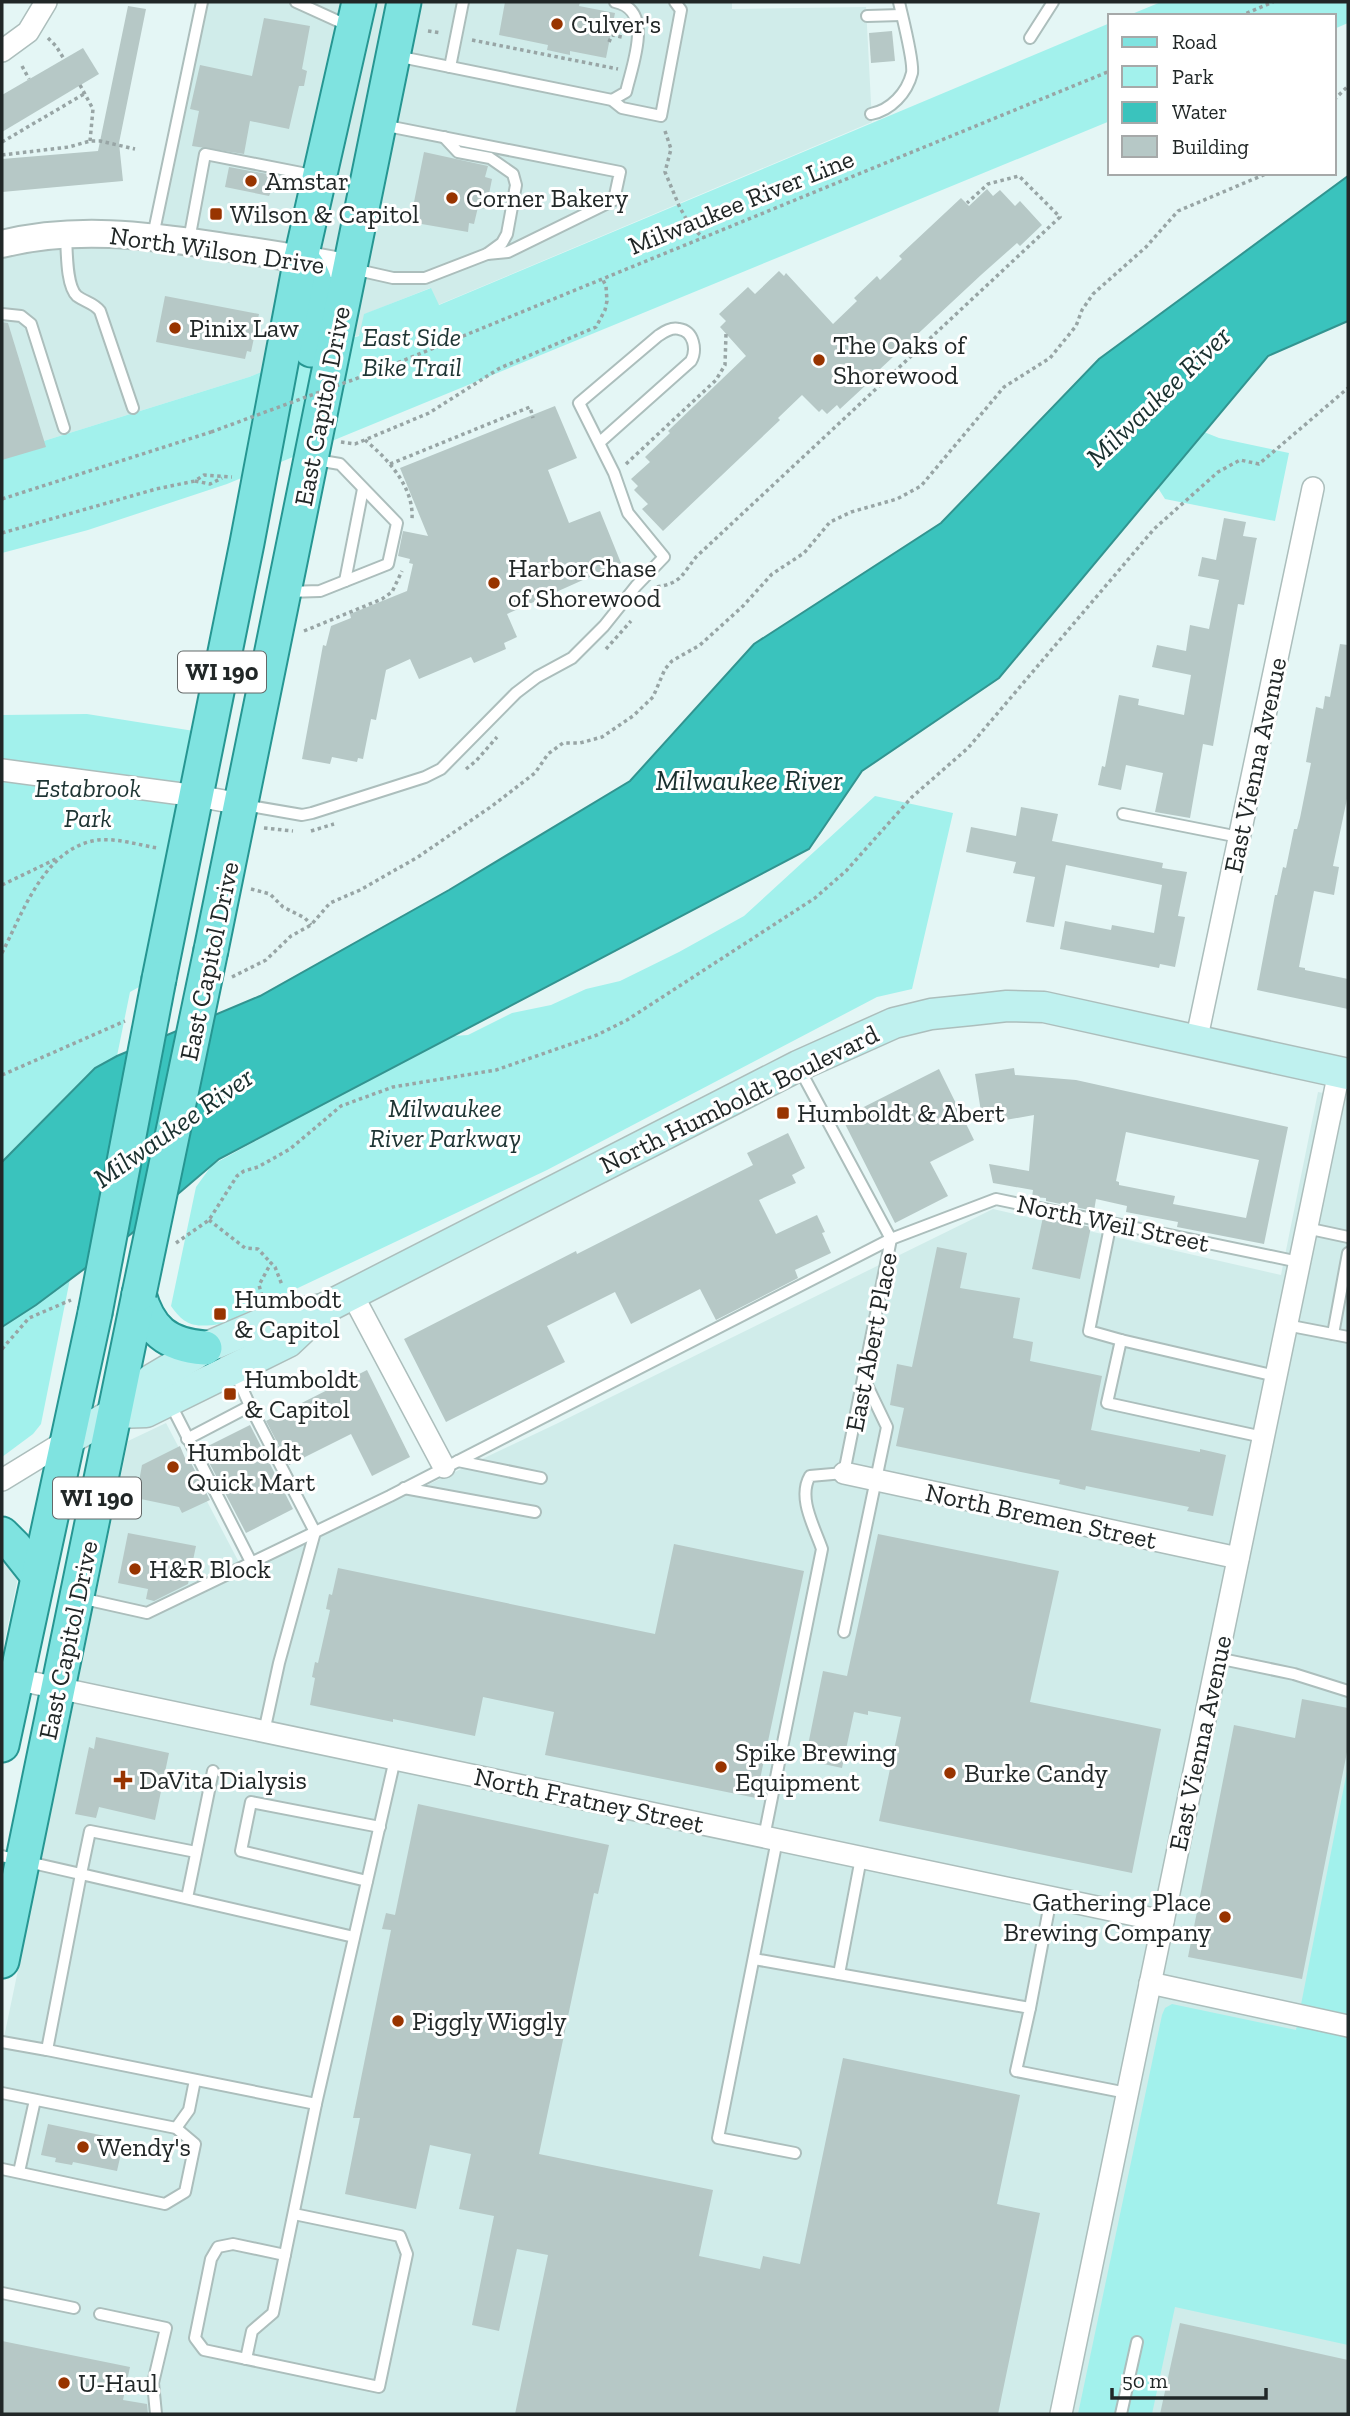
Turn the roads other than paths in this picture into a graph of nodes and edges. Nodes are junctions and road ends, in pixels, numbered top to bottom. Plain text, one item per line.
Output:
1 (46, 2) edge
2 (202, 2) edge
3 (296, 2) edge
4 (380, 2) edge
5 (404, 2) edge
6 (463, 2) edge
7 (615, 2) edge
8 (675, 2) edge
9 (899, 2) edge
10 (1053, 2) edge
11 (901, 15) junction
12 (867, 16) dead end
13 (354, 25) edge
14 (1030, 38) dead end
15 (2, 51) edge
16 (393, 56) junction
17 (450, 67) junction
18 (612, 100) junction
19 (872, 114) dead end
20 (379, 124) junction
21 (444, 137) junction
22 (320, 177) junction
23 (66, 234) junction
24 (153, 236) junction
25 (188, 241) junction
26 (2, 244) edge
27 (487, 254) junction
28 (301, 258) junction
29 (350, 268) junction
30 (2, 314) edge
31 (132, 408) dead end
32 (64, 428) dead end
33 (600, 442) junction
34 (311, 460) junction
35 (249, 477) junction
36 (1313, 488) dead end
37 (363, 489) junction
38 (345, 580) junction
39 (286, 583) junction
40 (2, 769) edge
41 (197, 796) junction
42 (241, 804) junction
43 (1123, 814) dead end
44 (1239, 837) junction
45 (1196, 1042) junction
46 (797, 1066) junction
47 (1343, 1073) edge
48 (1111, 1222) junction
49 (1306, 1228) junction
50 (1348, 1237) edge
51 (891, 1239) junction
52 (1348, 1253) edge
53 (1299, 1262) junction
54 (139, 1294) junction
55 (352, 1294) junction
56 (323, 1309) junction
57 (1286, 1325) junction
58 (1333, 1334) junction
59 (1348, 1337) edge
60 (1121, 1340) junction
61 (205, 1348) junction
62 (233, 1369) junction
63 (1276, 1376) junction
64 (863, 1378) junction
65 (169, 1401) junction
66 (250, 1406) junction
67 (114, 1413) junction
68 (1263, 1437) junction
69 (69, 1438) junction
70 (187, 1439) junction
71 (451, 1464) junction
72 (844, 1473) junction
73 (541, 1478) dead end
74 (2, 1480) edge
75 (875, 1480) junction
76 (404, 1488) junction
77 (535, 1512) dead end
78 (315, 1532) junction
79 (2, 1534) edge
80 (1238, 1558) junction
81 (251, 1562) junction
82 (38, 1576) junction
83 (77, 1598) junction
84 (844, 1632) dead end
85 (1217, 1658) junction
86 (15, 1679) junction
87 (58, 1688) junction
88 (1348, 1690) edge
89 (264, 1731) junction
90 (2, 1745) edge
91 (396, 1759) junction
92 (213, 1771) dead end
93 (380, 1827) junction
94 (771, 1838) junction
95 (196, 1852) junction
96 (12, 1858) edge
97 (861, 1858) junction
98 (82, 1874) junction
99 (367, 1881) junction
100 (187, 1898) junction
101 (1051, 1898) junction
102 (1163, 1921) junction
103 (354, 1937) junction
104 (754, 1959) junction
105 (2, 1961) edge
106 (839, 1974) junction
107 (1150, 1983) junction
108 (1030, 2008) junction
109 (1348, 2026) edge
110 (2, 2042) edge
111 (47, 2050) junction
112 (195, 2080) junction
113 (2, 2093) edge
114 (1127, 2093) junction
115 (35, 2100) junction
116 (316, 2104) junction
117 (176, 2128) junction
118 (795, 2153) dead end
119 (2, 2169) edge
120 (19, 2172) junction
121 (294, 2214) junction
122 (285, 2255) junction
123 (2, 2293) edge
124 (74, 2308) dead end
125 (100, 2314) dead end
126 (1137, 2342) dead end
127 (246, 2359) junction
128 (156, 2414) edge
129 (1061, 2414) edge
130 (1121, 2414) edge

1 - 15 street
2 - 24 lane
3 - 13 lane
4 - 16 main road
5 - 16 main road, East Capitol Drive / WI 190
6 - 17 lane
7 - 18 lane
8 - 18 lane
9 - 11 lane
10 - 14 lane
11 - 12 lane
11 - 19 lane
13 - 22 main road, East Capitol Drive / WI 190
13 - 29 main road
16 - 17 lane
16 - 20 main road, East Capitol Drive / WI 190
17 - 18 lane
20 - 21 lane
20 - 29 main road, East Capitol Drive / WI 190
21 - 27 lane
21 - 27 lane
22 - 25 lane
22 - 28 main road, East Capitol Drive / WI 190
23 - 24 street, North Wilson Drive
23 - 26 street, North Wilson Drive
23 - 31 lane
24 - 25 street, North Wilson Drive
25 - 28 street, North Wilson Drive
27 - 29 lane
28 - 29 street, North Wilson Drive
28 - 35 main road, East Capitol Drive / WI 190
28 - 39 main road
29 - 34 main road, East Capitol Drive / WI 190
30 - 32 lane
33 - 33 lane
33 - 42 lane
34 - 37 lane
34 - 39 main road, East Capitol Drive / WI 190
35 - 39 main road
35 - 41 main road, East Capitol Drive / WI 190
36 - 44 street, East Vienna Avenue
37 - 38 lane
37 - 38 lane
38 - 39 lane
39 - 42 main road, East Capitol Drive / WI 190
40 - 41 street
41 - 42 street
41 - 69 main road, East Capitol Drive / WI 190, bridge
42 - 54 main road, East Capitol Drive / WI 190, bridge
43 - 44 lane
44 - 45 street, East Vienna Avenue
45 - 46 main road, North Humboldt Boulevard
45 - 47 main road, North Humboldt Boulevard
46 - 51 lane, East Abert Place
46 - 55 main road, North Humboldt Boulevard
47 - 49 street, East Vienna Avenue
48 - 51 lane, North Weil Street
48 - 53 lane, North Weil Street
48 - 60 lane
49 - 50 lane
49 - 53 street, East Vienna Avenue
51 - 64 lane, East Abert Place
51 - 71 lane, North Weil Street
52 - 58 lane
53 - 57 street, East Vienna Avenue
54 - 61 main road
54 - 67 main road, East Capitol Drive / WI 190
55 - 56 main road, North Humboldt Boulevard
55 - 71 street
56 - 61 main road, North Humboldt Boulevard
56 - 62 main road, North Humboldt Boulevard
57 - 58 lane
57 - 63 street, East Vienna Avenue
58 - 59 lane
60 - 63 lane
60 - 68 lane
61 - 67 main road, North Humboldt Boulevard
62 - 65 main road, North Humboldt Boulevard
62 - 66 lane
63 - 68 street, East Vienna Avenue
64 - 72 lane, East Abert Place
64 - 75 lane
65 - 67 main road, North Humboldt Boulevard
65 - 70 lane
66 - 70 lane
66 - 78 lane
67 - 69 main road, North Humboldt Boulevard
67 - 83 main road, East Capitol Drive / WI 190
68 - 80 street, East Vienna Avenue
69 - 74 street, North Humboldt Boulevard
69 - 82 main road, East Capitol Drive / WI 190
70 - 81 lane
71 - 73 lane
71 - 76 lane, North Weil Street
72 - 75 street, North Bremen Street
72 - 94 lane
75 - 80 street, North Bremen Street
75 - 84 lane
76 - 77 lane
76 - 78 lane, North Weil Street
78 - 81 lane, North Weil Street
78 - 89 lane
79 - 82 main road
80 - 85 street, East Vienna Avenue
81 - 83 lane, North Weil Street
82 - 86 main road, East Capitol Drive / WI 190
83 - 87 main road, East Capitol Drive / WI 190
85 - 88 lane
85 - 102 street, East Vienna Avenue
86 - 87 street, North Fratney Street
86 - 90 main road, East Capitol Drive / WI 190
87 - 89 street, North Fratney Street
87 - 96 main road, East Capitol Drive / WI 190
89 - 91 street, North Fratney Street
91 - 93 lane
91 - 94 street, North Fratney Street
92 - 95 lane
93 - 99 lane
93 - 99 lane
94 - 97 street, North Fratney Street
94 - 104 lane
95 - 98 lane
95 - 100 lane
96 - 98 lane
96 - 105 main road, East Capitol Drive / WI 190
97 - 101 street, North Fratney Street
97 - 106 lane
98 - 100 lane
98 - 111 lane
99 - 103 lane
100 - 103 lane
101 - 102 street, North Fratney Street
101 - 108 lane
102 - 107 street, East Vienna Avenue
103 - 116 lane
104 - 106 lane
104 - 118 lane
106 - 108 lane
107 - 109 street
107 - 114 street, East Vienna Avenue
108 - 114 lane
110 - 111 lane
111 - 112 lane
112 - 116 lane
112 - 117 lane
113 - 115 lane
114 - 129 street, East Vienna Avenue
115 - 117 lane
115 - 120 lane
116 - 121 lane
117 - 120 lane
119 - 120 lane
121 - 122 lane
121 - 127 lane
122 - 127 lane
122 - 127 lane
123 - 124 lane
125 - 128 lane
126 - 130 lane

